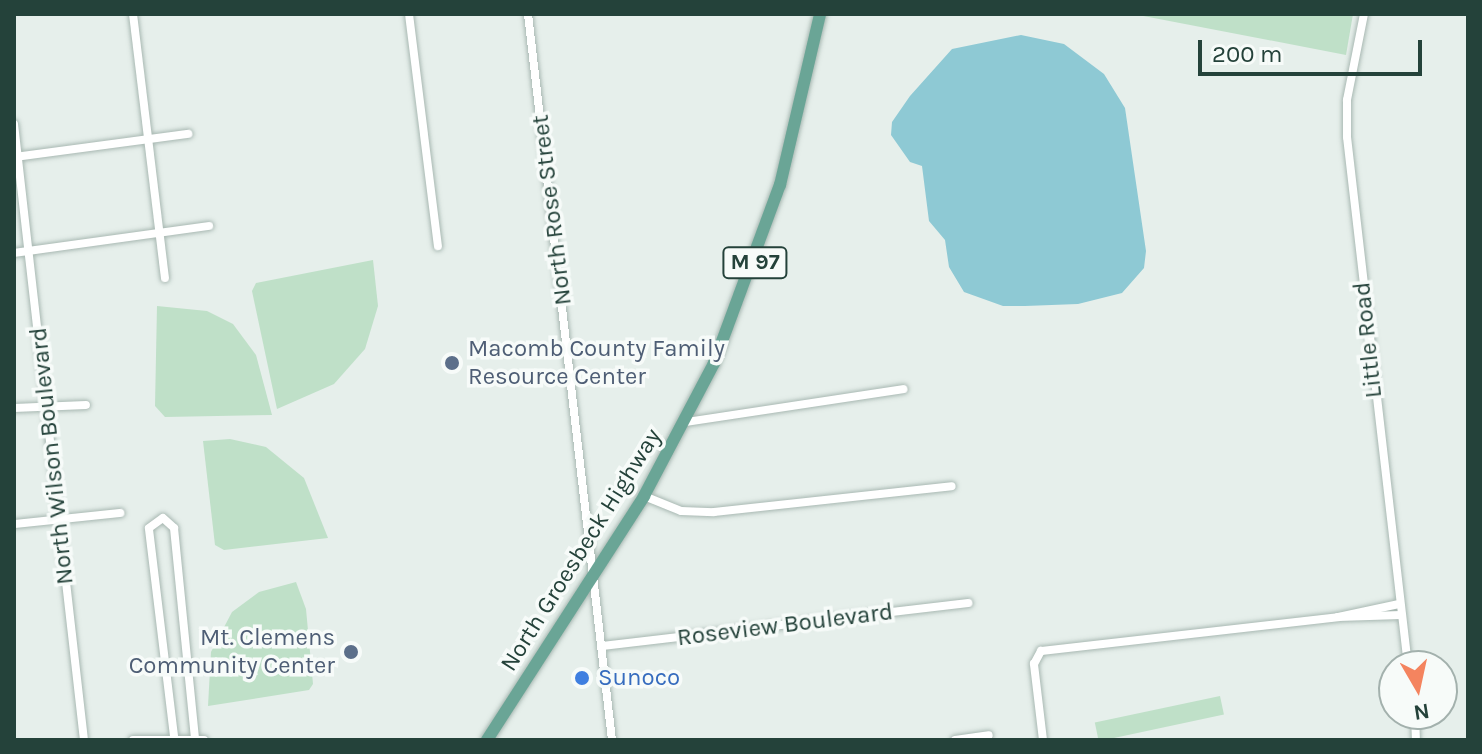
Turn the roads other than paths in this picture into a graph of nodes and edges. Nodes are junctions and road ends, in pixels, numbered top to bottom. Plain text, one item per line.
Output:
1 (133, 14) edge
2 (409, 14) edge
3 (528, 14) edge
4 (820, 14) edge
5 (1364, 14) edge
6 (14, 124) edge
7 (188, 134) dead end
8 (150, 137) junction
9 (16, 157) edge
10 (209, 226) dead end
11 (160, 233) junction
12 (438, 246) dead end
13 (29, 252) junction
14 (14, 253) edge
15 (165, 278) dead end
16 (904, 389) dead end
17 (45, 404) junction
18 (86, 405) dead end
19 (14, 408) edge
20 (686, 422) junction
21 (952, 486) dead end
22 (644, 496) junction
23 (120, 513) dead end
24 (59, 520) junction
25 (14, 524) edge
26 (594, 575) junction
27 (968, 603) dead end
28 (1399, 604) junction
29 (1372, 613) junction
30 (1401, 615) junction
31 (602, 646) junction
32 (1406, 650) edge
33 (989, 735) dead end
34 (174, 736) junction
35 (200, 739) edge
36 (84, 740) edge
37 (133, 740) edge
38 (487, 740) edge
39 (612, 740) edge
40 (955, 740) edge
41 (1043, 740) edge

1 - 8 street
2 - 12 street
3 - 26 street, North Rose Street
4 - 20 main road, North Groesbeck Highway / M 97
5 - 28 street, Little Road
6 - 9 street, North Wilson Boulevard
7 - 8 street
8 - 9 street
8 - 11 street
9 - 13 street, North Wilson Boulevard
10 - 11 street
11 - 13 street
11 - 15 street
13 - 14 street
13 - 17 street, North Wilson Boulevard
16 - 20 street
17 - 18 street
17 - 19 street
17 - 24 street, North Wilson Boulevard
20 - 22 main road, North Groesbeck Highway / M 97
21 - 22 street
22 - 26 main road, North Groesbeck Highway / M 97
23 - 24 street
24 - 25 street
24 - 36 street, North Wilson Boulevard
26 - 31 street, North Rose Street
26 - 38 main road, North Groesbeck Highway / M 97
27 - 31 street, Roseview Boulevard
28 - 29 street
28 - 30 street, Little Road
29 - 30 street
29 - 41 street
30 - 32 street, Little Road
31 - 39 street, North Rose Street
33 - 40 street
34 - 35 street
34 - 35 street
34 - 37 street

